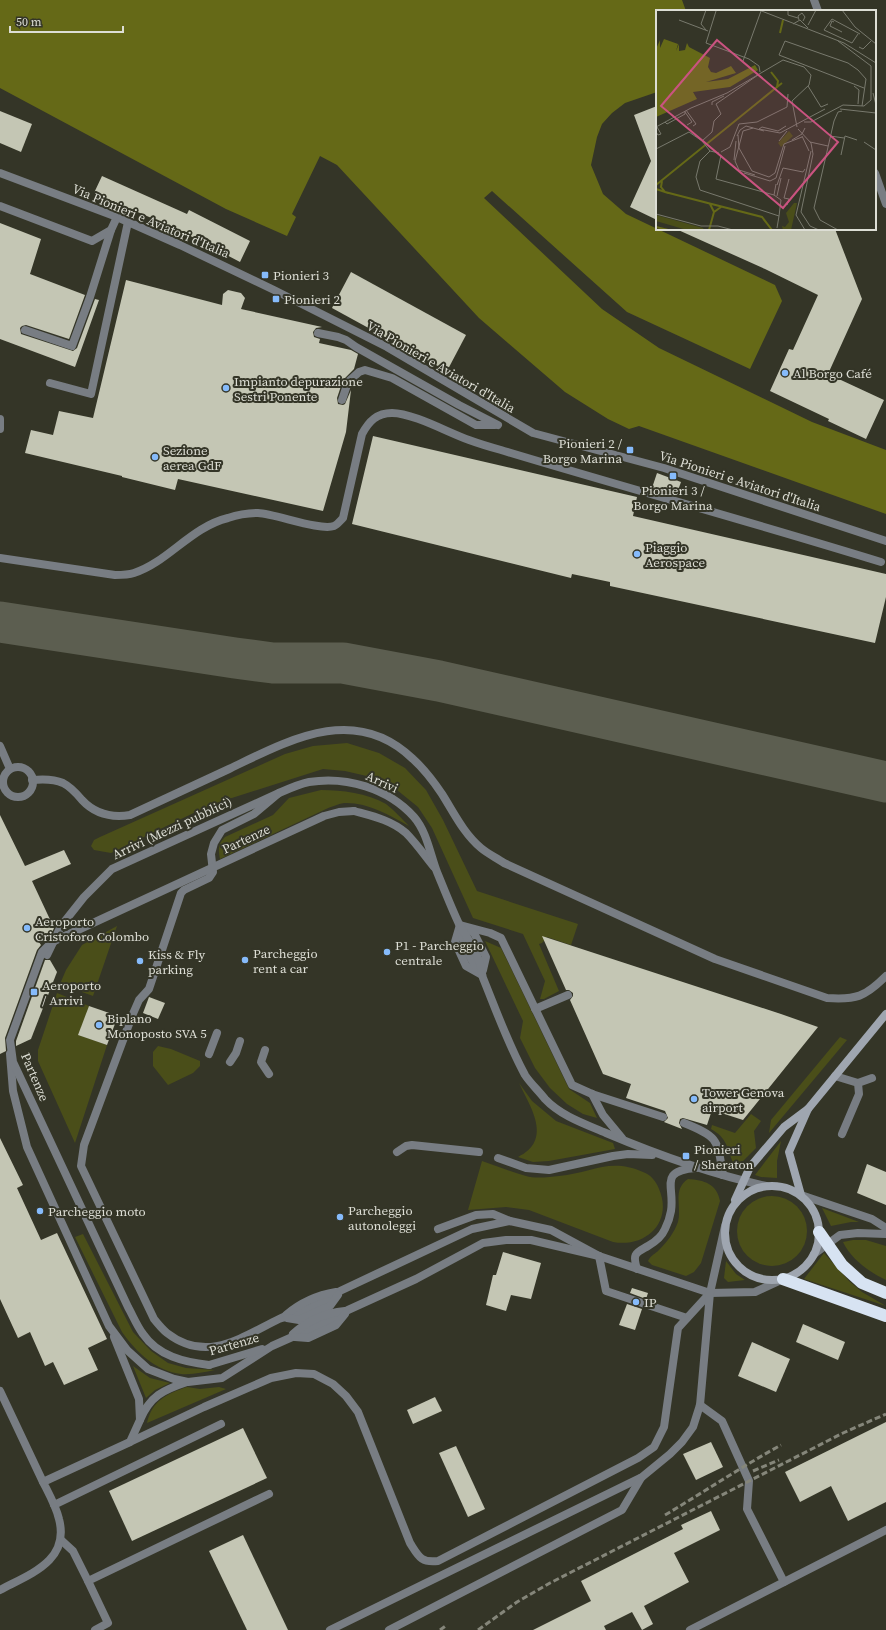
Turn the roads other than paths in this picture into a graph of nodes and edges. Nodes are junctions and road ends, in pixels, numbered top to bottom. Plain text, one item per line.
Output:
1 (814, 0) edge
2 (818, 10) edge
3 (0, 173) edge
4 (876, 176) edge
5 (886, 204) edge
6 (0, 206) edge
7 (117, 217) junction
8 (128, 222) junction
9 (111, 230) junction
10 (25, 330) dead end
11 (318, 333) dead end
12 (50, 383) dead end
13 (431, 394) junction
14 (342, 400) dead end
15 (504, 416) junction
16 (0, 419) edge
17 (0, 429) edge
18 (886, 541) edge
19 (0, 558) edge
20 (881, 562) dead end
21 (0, 746) edge
22 (10, 769) junction
23 (32, 780) junction
24 (279, 793) junction
25 (4, 795) edge
26 (436, 871) junction
27 (460, 925) junction
28 (47, 955) dead end
29 (482, 975) junction
30 (886, 976) edge
31 (568, 995) dead end
32 (535, 1009) junction
33 (886, 1014) edge
34 (217, 1033) dead end
35 (240, 1041) dead end
36 (12, 1048) dead end
37 (266, 1050) dead end
38 (209, 1054) dead end
39 (230, 1062) dead end
40 (269, 1074) dead end
41 (835, 1076) junction
42 (872, 1078) dead end
43 (858, 1083) junction
44 (592, 1094) junction
45 (808, 1108) junction
46 (663, 1117) dead end
47 (684, 1123) dead end
48 (842, 1134) dead end
49 (624, 1140) junction
50 (397, 1152) dead end
51 (479, 1152) dead end
52 (663, 1156) junction
53 (498, 1158) dead end
54 (701, 1168) junction
55 (723, 1175) junction
56 (744, 1181) junction
57 (766, 1186) junction
58 (801, 1195) junction
59 (729, 1212) junction
60 (510, 1221) junction
61 (725, 1226) junction
62 (886, 1228) edge
63 (438, 1229) dead end
64 (819, 1232) junction
65 (886, 1234) edge
66 (827, 1244) junction
67 (814, 1254) junction
68 (600, 1256) junction
69 (637, 1269) junction
70 (783, 1279) junction
71 (710, 1293) junction
72 (886, 1293) edge
73 (348, 1310) junction
74 (886, 1316) edge
75 (687, 1318) junction
76 (109, 1326) junction
77 (290, 1337) junction
78 (272, 1346) junction
79 (188, 1382) junction
80 (0, 1390) edge
81 (700, 1405) junction
82 (140, 1420) junction
83 (221, 1424) dead end
84 (130, 1442) junction
85 (642, 1477) junction
86 (43, 1482) junction
87 (268, 1494) dead end
88 (54, 1505) junction
89 (885, 1533) edge
90 (61, 1540) junction
91 (88, 1581) junction
92 (784, 1582) junction
93 (0, 1590) edge
94 (95, 1630) edge
95 (330, 1630) edge
96 (389, 1630) edge
97 (690, 1630) edge

1 - 2 street
3 - 7 street, Via Pionieri e Aviatori d'Italia
4 - 5 street
6 - 9 street
7 - 8 street, Via Pionieri e Aviatori d'Italia
7 - 9 street
8 - 12 street
8 - 15 street, Via Pionieri e Aviatori d'Italia
9 - 10 street
11 - 13 street
13 - 14 street
13 - 15 street
15 - 18 street, Via Pionieri e Aviatori d'Italia
16 - 17 street
19 - 20 street
21 - 22 street
22 - 23 street
22 - 25 street
23 - 25 street
23 - 30 street
24 - 26 street, Arrivi
24 - 28 street, Arrivi (Mezzi pubblici)
24 - 60 street
26 - 27 street
26 - 78 street, Partenze, bridge
27 - 29 street
27 - 29 street
27 - 32 street
29 - 49 street
31 - 32 street
32 - 44 street
33 - 41 street
34 - 38 street
35 - 39 street
36 - 76 street
37 - 40 street
41 - 43 street
41 - 45 street
42 - 43 street
43 - 48 street
44 - 46 street
44 - 49 street
45 - 56 street
45 - 58 street
47 - 55 street
49 - 52 street
50 - 51 street
52 - 53 street
52 - 54 street
54 - 55 street
54 - 69 street
55 - 56 street
56 - 57 street
56 - 59 street
57 - 58 street
57 - 59 street
58 - 62 street
58 - 64 street
59 - 61 street
60 - 63 street
60 - 68 street
61 - 70 street
61 - 71 street
64 - 66 highway
64 - 67 street
65 - 66 street
66 - 67 street
66 - 72 highway
67 - 70 street
68 - 69 street
68 - 73 street
68 - 75 street
69 - 71 street
70 - 71 street
70 - 74 highway
71 - 75 street
71 - 81 street
73 - 77 street
73 - 77 street
75 - 84 street
76 - 79 street
76 - 82 street
77 - 78 street
78 - 79 street
79 - 82 street
80 - 86 street
81 - 85 street
81 - 92 street
82 - 84 street
83 - 88 street
84 - 86 street
85 - 95 street
85 - 96 street
86 - 88 street
87 - 91 street
88 - 90 street
89 - 92 street
90 - 91 street
90 - 93 street
91 - 94 street
92 - 97 street

